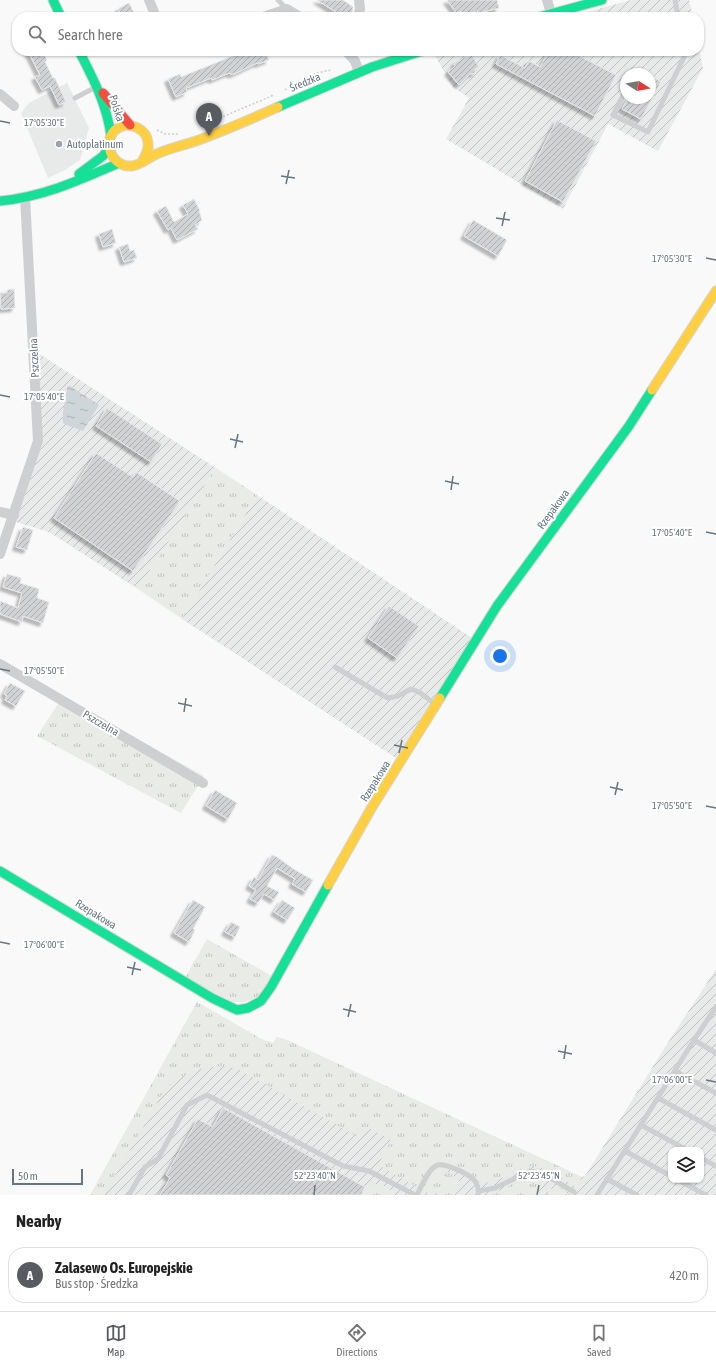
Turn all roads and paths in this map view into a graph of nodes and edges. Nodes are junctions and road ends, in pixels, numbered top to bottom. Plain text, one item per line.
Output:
1 (52, 0) edge
2 (149, 0) edge
3 (278, 0) edge
4 (359, 0) edge
5 (547, 0) edge
6 (602, 0) edge
7 (675, 0) edge
8 (287, 10) junction
9 (58, 12) edge
10 (154, 12) edge
11 (280, 12) edge
12 (291, 12) edge
13 (359, 12) edge
14 (551, 12) edge
15 (555, 12) edge
16 (677, 12) edge
17 (82, 56) edge
18 (350, 56) edge
19 (407, 56) edge
20 (685, 56) edge
21 (338, 69) dead end
22 (359, 72) junction
23 (97, 87) junction
24 (280, 93) dead end
25 (0, 94) edge
26 (274, 95) dead end
27 (75, 98) dead end
28 (620, 102) edge
29 (14, 106) dead end
30 (130, 125) junction
31 (201, 126) dead end
32 (155, 130) dead end
33 (182, 133) dead end
34 (146, 135) junction
35 (112, 136) junction
36 (200, 140) junction
37 (109, 148) junction
38 (143, 160) junction
39 (119, 164) junction
40 (63, 186) junction
41 (26, 197) junction
42 (0, 201) edge
43 (716, 291) edge
44 (0, 512) edge
45 (14, 515) junction
46 (0, 554) edge
47 (0, 664) edge
48 (335, 667) dead end
49 (436, 704) junction
50 (203, 782) dead end
51 (0, 870) edge
52 (716, 1007) edge
53 (714, 1014) edge
54 (694, 1040) junction
55 (716, 1053) edge
56 (675, 1071) junction
57 (716, 1093) edge
58 (658, 1098) junction
59 (641, 1125) junction
60 (716, 1130) edge
61 (681, 1147) edge
62 (625, 1151) junction
63 (704, 1160) edge
64 (716, 1166) edge
65 (668, 1174) edge
66 (607, 1179) junction
67 (684, 1183) edge
68 (574, 1192) dead end
69 (478, 1193) edge
70 (129, 1195) edge
71 (416, 1195) edge
72 (597, 1195) edge
73 (637, 1195) edge
74 (706, 1195) edge

1 - 9 street
2 - 10 street
3 - 8 lane
4 - 13 street
5 - 14 street
6 - 15 street
7 - 16 lane
8 - 11 street
8 - 12 street
17 - 23 street, Polska
18 - 22 street
19 - 22 street, Średzka
20 - 28 lane
21 - 24 path
22 - 36 street, Średzka
23 - 27 lane
23 - 30 street, Polska
23 - 35 street, Polska
25 - 29 street
26 - 31 path
30 - 34 street
30 - 35 street
32 - 33 path
34 - 36 street, Średzka
34 - 38 street
35 - 37 street
36 - 38 street, Średzka
37 - 39 street
37 - 40 street
38 - 39 street
39 - 40 street
40 - 41 street
41 - 42 street
41 - 45 street, Pszczelna
43 - 49 street, Rzepakowa
44 - 45 street
45 - 46 street, Pszczelna
47 - 50 street, Pszczelna
48 - 49 lane
49 - 51 street, Rzepakowa
52 - 53 lane
53 - 54 lane
54 - 55 lane
54 - 56 lane
56 - 57 lane
56 - 58 lane
58 - 59 lane
58 - 60 lane
59 - 61 lane
59 - 62 lane
62 - 65 lane
62 - 66 lane
63 - 64 lane
66 - 72 lane
66 - 73 lane
67 - 74 lane
68 - 69 lane
69 - 71 lane
70 - 71 lane

